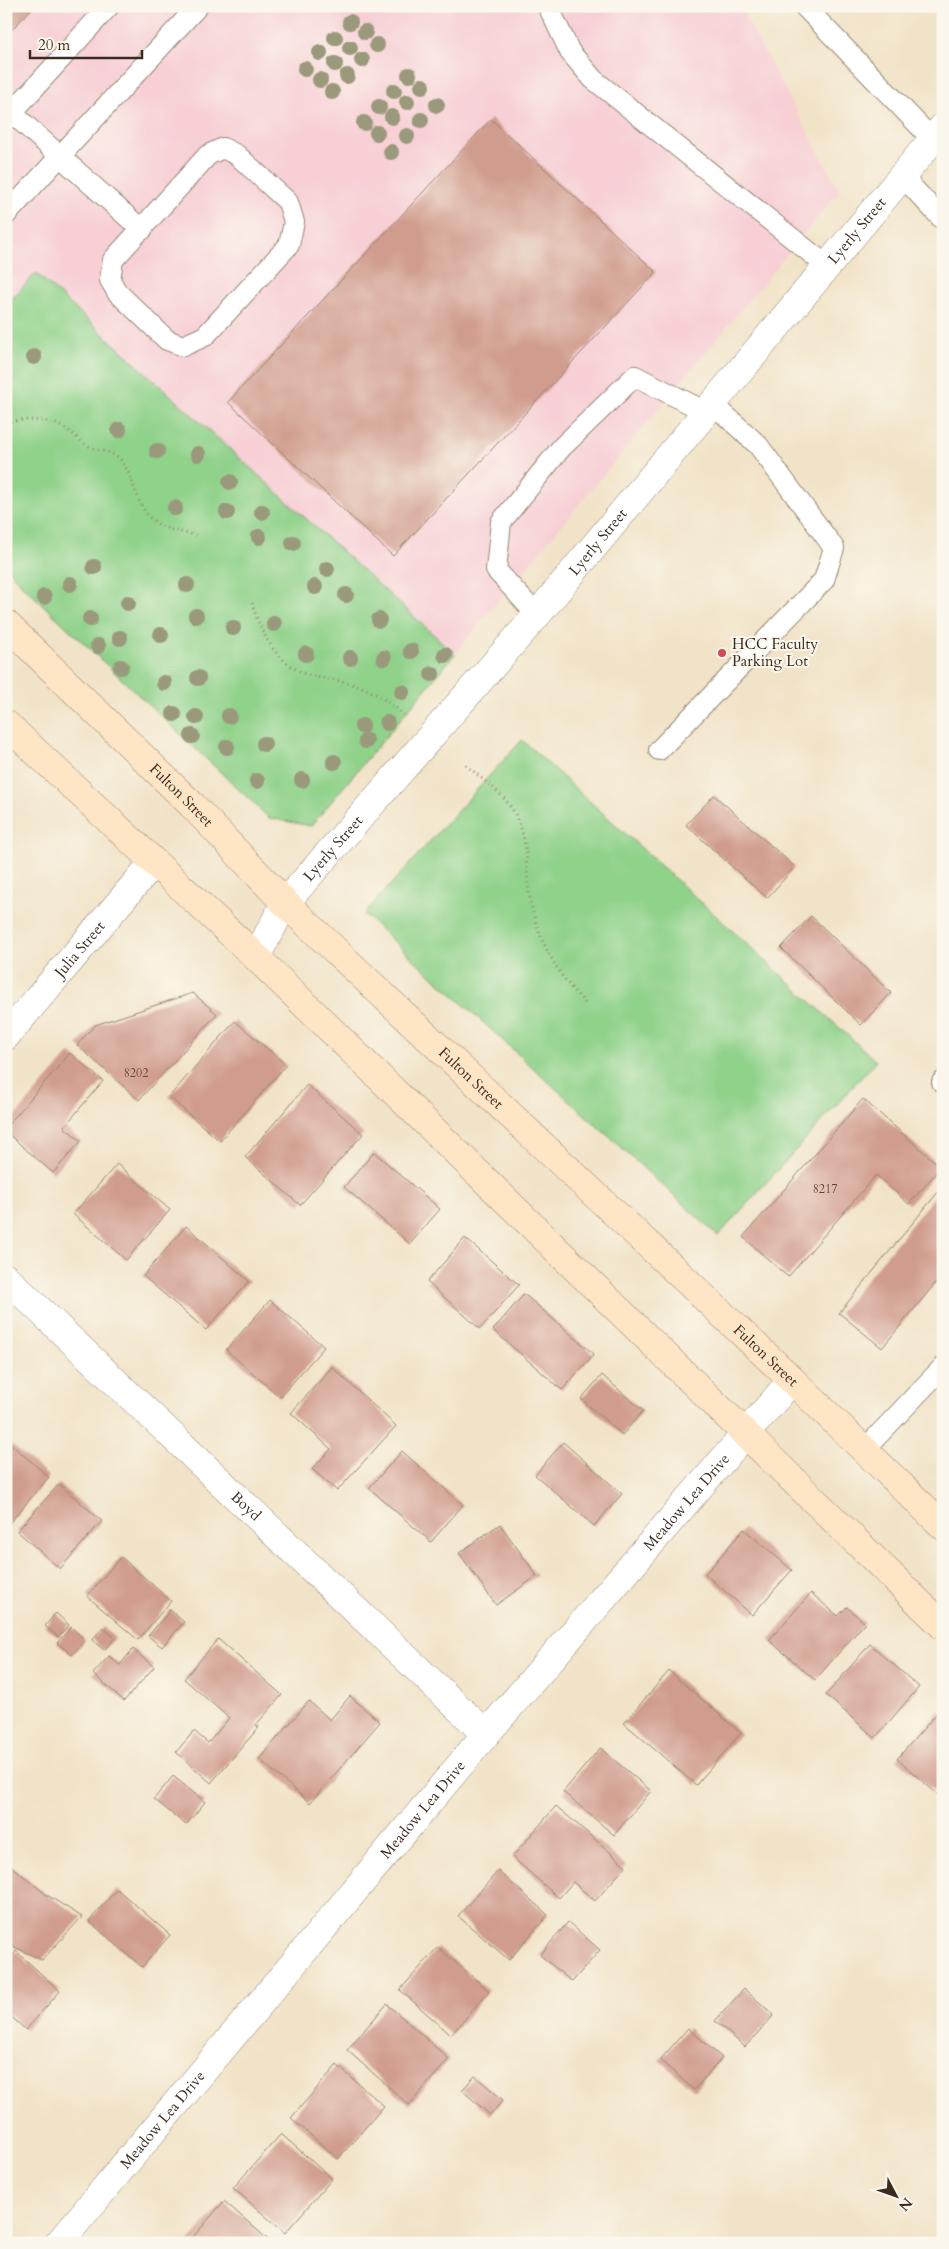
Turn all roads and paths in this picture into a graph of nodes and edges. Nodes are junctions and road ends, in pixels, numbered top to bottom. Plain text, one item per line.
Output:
1 (109, 6) edge
2 (198, 6) edge
3 (548, 6) edge
4 (804, 6) edge
5 (9, 116) edge
6 (938, 133) edge
7 (60, 155) junction
8 (902, 176) junction
9 (6, 215) edge
10 (943, 220) edge
11 (142, 230) junction
12 (827, 266) junction
13 (709, 408) junction
14 (6, 421) edge
15 (200, 536) dead end
16 (252, 603) dead end
17 (537, 615) junction
18 (6, 624) edge
19 (407, 717) dead end
20 (6, 724) edge
21 (659, 750) dead end
22 (466, 765) dead end
23 (153, 863) junction
24 (285, 903) junction
25 (256, 957) junction
26 (587, 1005) dead end
27 (6, 1036) edge
28 (6, 1278) edge
29 (943, 1367) edge
30 (792, 1380) junction
31 (745, 1434) junction
32 (864, 1450) junction
33 (943, 1526) edge
34 (943, 1626) edge
35 (486, 1734) junction
36 (59, 2243) edge

1 - 5 lane
2 - 7 lane
3 - 12 lane
4 - 6 lane
5 - 7 lane
6 - 8 street, Lyerly Street
7 - 9 lane
7 - 11 lane
8 - 10 lane
8 - 12 street, Lyerly Street
11 - 11 lane
12 - 13 street, Lyerly Street
13 - 17 street, Lyerly Street
13 - 17 lane
13 - 21 lane
14 - 15 path
16 - 19 path
17 - 24 street, Lyerly Street
18 - 24 main road, Fulton Street
20 - 23 main road
22 - 26 path
23 - 25 main road
23 - 27 street, Julia Street
24 - 25 street, Lyerly Street
24 - 30 main road, Fulton Street
25 - 31 main road
28 - 35 street, Boyd
29 - 32 lane
30 - 31 street, Meadow Lea Drive
30 - 32 main road, Fulton Street
31 - 34 main road
31 - 35 street, Meadow Lea Drive
32 - 33 main road, Fulton Street
35 - 36 street, Meadow Lea Drive

